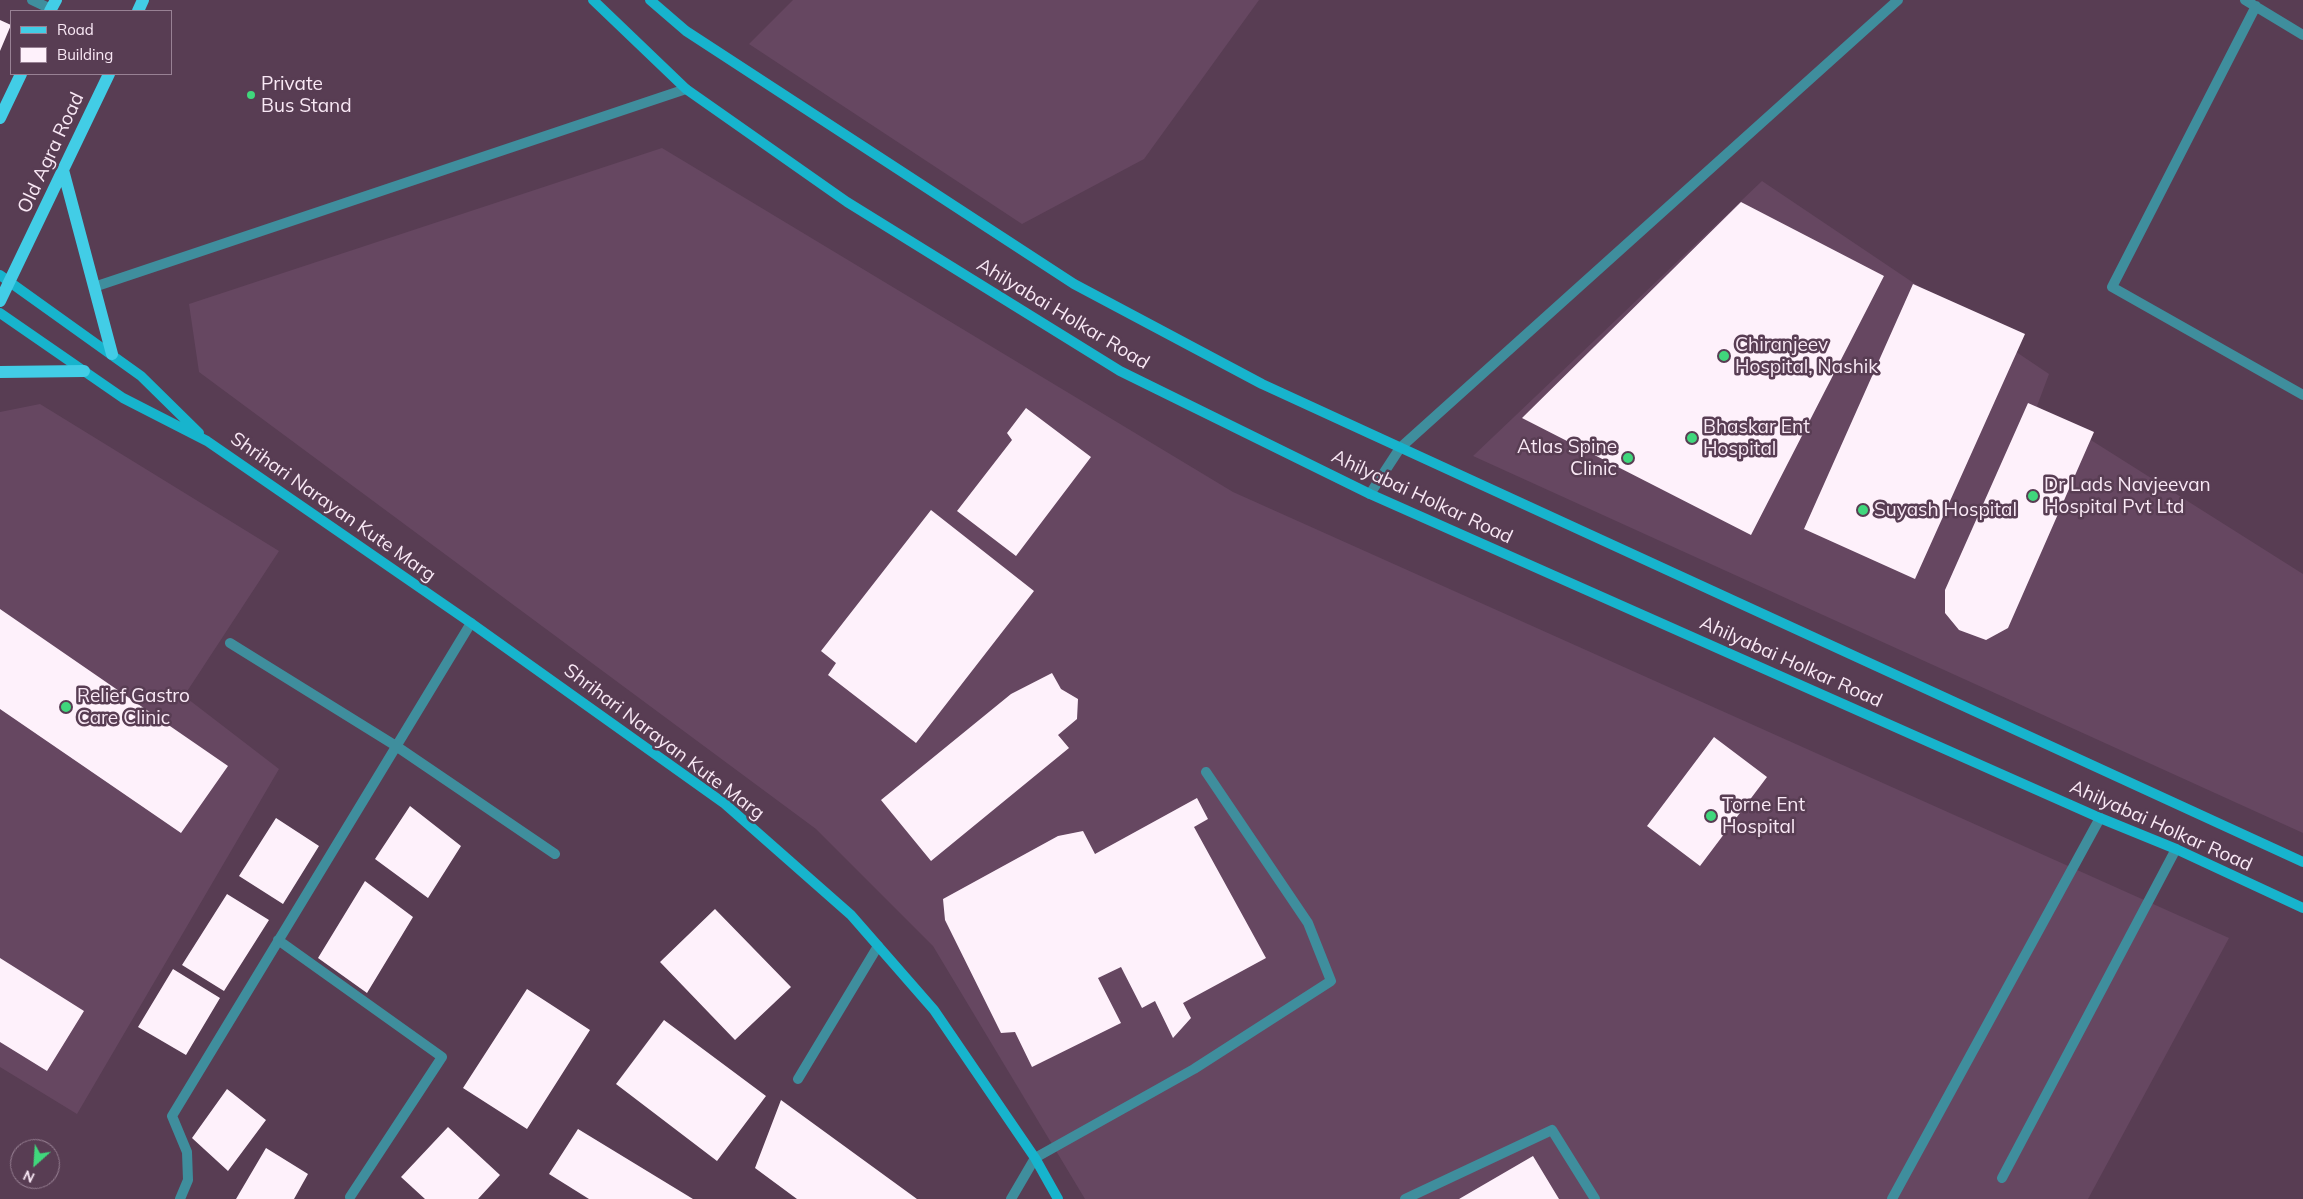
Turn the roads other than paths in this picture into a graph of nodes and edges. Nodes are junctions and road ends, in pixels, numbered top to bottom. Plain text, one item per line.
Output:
1 (32, 0) edge
2 (593, 0) edge
3 (650, 0) edge
4 (1898, 0) edge
5 (2246, 0) edge
6 (2256, 6) junction
7 (52, 7) edge
8 (2303, 34) edge
9 (21, 75) edge
10 (109, 75) edge
11 (686, 89) junction
12 (0, 118) edge
13 (63, 170) junction
14 (5, 278) edge
15 (94, 287) junction
16 (0, 301) edge
17 (0, 313) edge
18 (112, 354) junction
19 (84, 371) junction
20 (0, 372) edge
21 (2303, 395) edge
22 (207, 441) junction
23 (1400, 448) junction
24 (1370, 494) junction
25 (471, 623) junction
26 (230, 643) dead end
27 (396, 746) junction
28 (1206, 772) dead end
29 (2100, 818) junction
30 (2176, 849) junction
31 (555, 854) dead end
32 (2303, 862) edge
33 (2303, 908) edge
34 (278, 940) junction
35 (878, 946) junction
36 (798, 1079) dead end
37 (1035, 1158) junction
38 (2002, 1178) dead end
39 (350, 1197) dead end
40 (180, 1199) edge
41 (1011, 1199) edge
42 (1058, 1199) edge
43 (1405, 1199) edge
44 (1595, 1199) edge
45 (1892, 1199) edge

1 - 7 street
2 - 11 main road, Ahilyabai Holkar Road
3 - 23 main road, Ahilyabai Holkar Road
4 - 23 street
5 - 6 street
6 - 8 street
6 - 21 street
9 - 12 main road
10 - 13 main road, Old Agra Road
11 - 15 street
11 - 24 main road, Ahilyabai Holkar Road
13 - 14 main road, Old Agra Road
13 - 15 main road
14 - 16 main road, Old Agra Road
14 - 18 main road, Shrihari Narayan Kute Marg
15 - 18 main road
17 - 19 main road, Shrihari Narayan Kute Marg
18 - 22 main road, Shrihari Narayan Kute Marg
19 - 20 main road
19 - 22 main road, Shrihari Narayan Kute Marg
22 - 25 main road, Shrihari Narayan Kute Marg
23 - 24 street
23 - 32 main road, Ahilyabai Holkar Road
24 - 29 main road, Ahilyabai Holkar Road
25 - 27 street
25 - 35 main road, Shrihari Narayan Kute Marg
26 - 27 street
27 - 31 street
27 - 34 street
28 - 37 street
29 - 30 main road, Ahilyabai Holkar Road
29 - 45 street
30 - 33 main road, Ahilyabai Holkar Road
30 - 38 street
34 - 39 street
34 - 40 street
35 - 36 street
35 - 37 main road, Shrihari Narayan Kute Marg
37 - 41 street
37 - 42 main road, Shrihari Narayan Kute Marg
43 - 44 street

